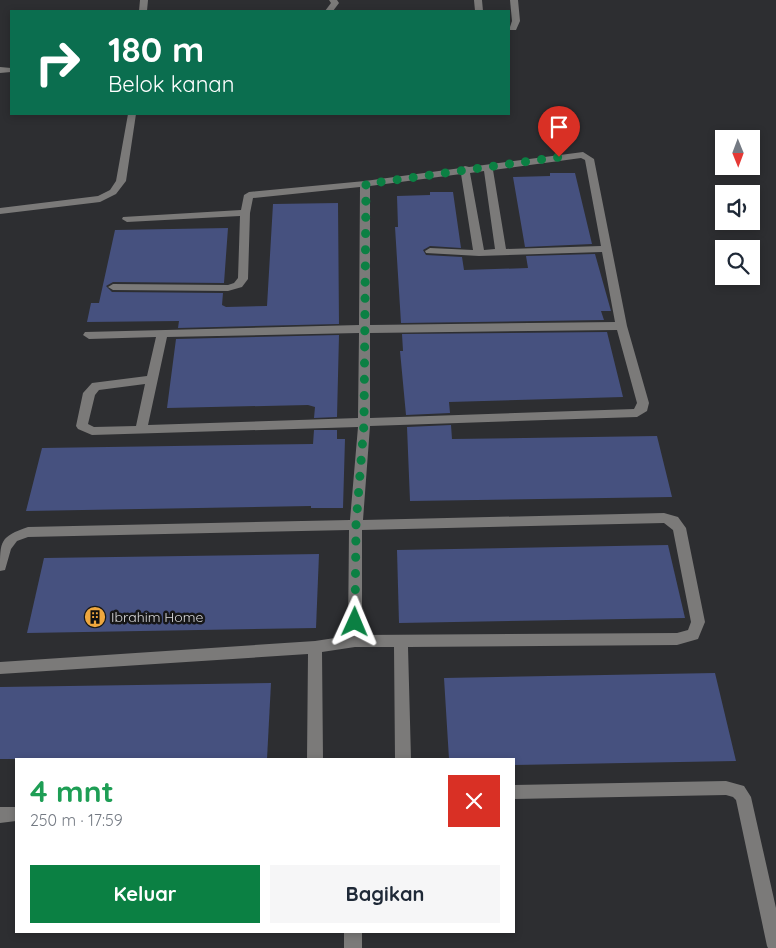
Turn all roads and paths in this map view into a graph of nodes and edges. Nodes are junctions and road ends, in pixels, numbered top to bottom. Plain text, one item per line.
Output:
1 (514, 0) edge
2 (510, 28) edge
3 (132, 115) edge
4 (488, 167) junction
5 (465, 169) junction
6 (366, 184) junction
7 (0, 211) edge
8 (245, 213) junction
9 (127, 219) dead end
10 (607, 249) junction
11 (430, 251) dead end
12 (479, 252) junction
13 (500, 252) junction
14 (113, 287) dead end
15 (621, 326) junction
16 (365, 329) junction
17 (162, 334) junction
18 (88, 336) dead end
19 (153, 379) junction
20 (364, 424) junction
21 (142, 430) junction
22 (356, 525) junction
23 (0, 566) edge
24 (355, 641) junction
25 (400, 642) junction
26 (315, 647) junction
27 (0, 668) edge
28 (315, 758) edge
29 (403, 758) edge
30 (515, 792) edge
31 (15, 814) edge
32 (0, 815) edge
33 (353, 933) edge
34 (776, 946) edge
35 (353, 948) edge

1 - 2 street
3 - 7 street
4 - 5 street
4 - 10 street
4 - 13 street
5 - 6 street
5 - 12 street
6 - 8 street
6 - 16 street
8 - 9 street
8 - 14 street
10 - 13 street
10 - 15 street
11 - 12 street
12 - 13 street
15 - 16 street
15 - 20 street
16 - 17 street
16 - 20 street
17 - 18 street
17 - 19 street
19 - 21 street
19 - 21 street
20 - 21 street
20 - 22 street
22 - 23 street
22 - 24 street
22 - 25 street
24 - 25 street
24 - 26 street
25 - 29 street
26 - 27 street
26 - 28 street
30 - 34 street
31 - 32 street
33 - 35 street

